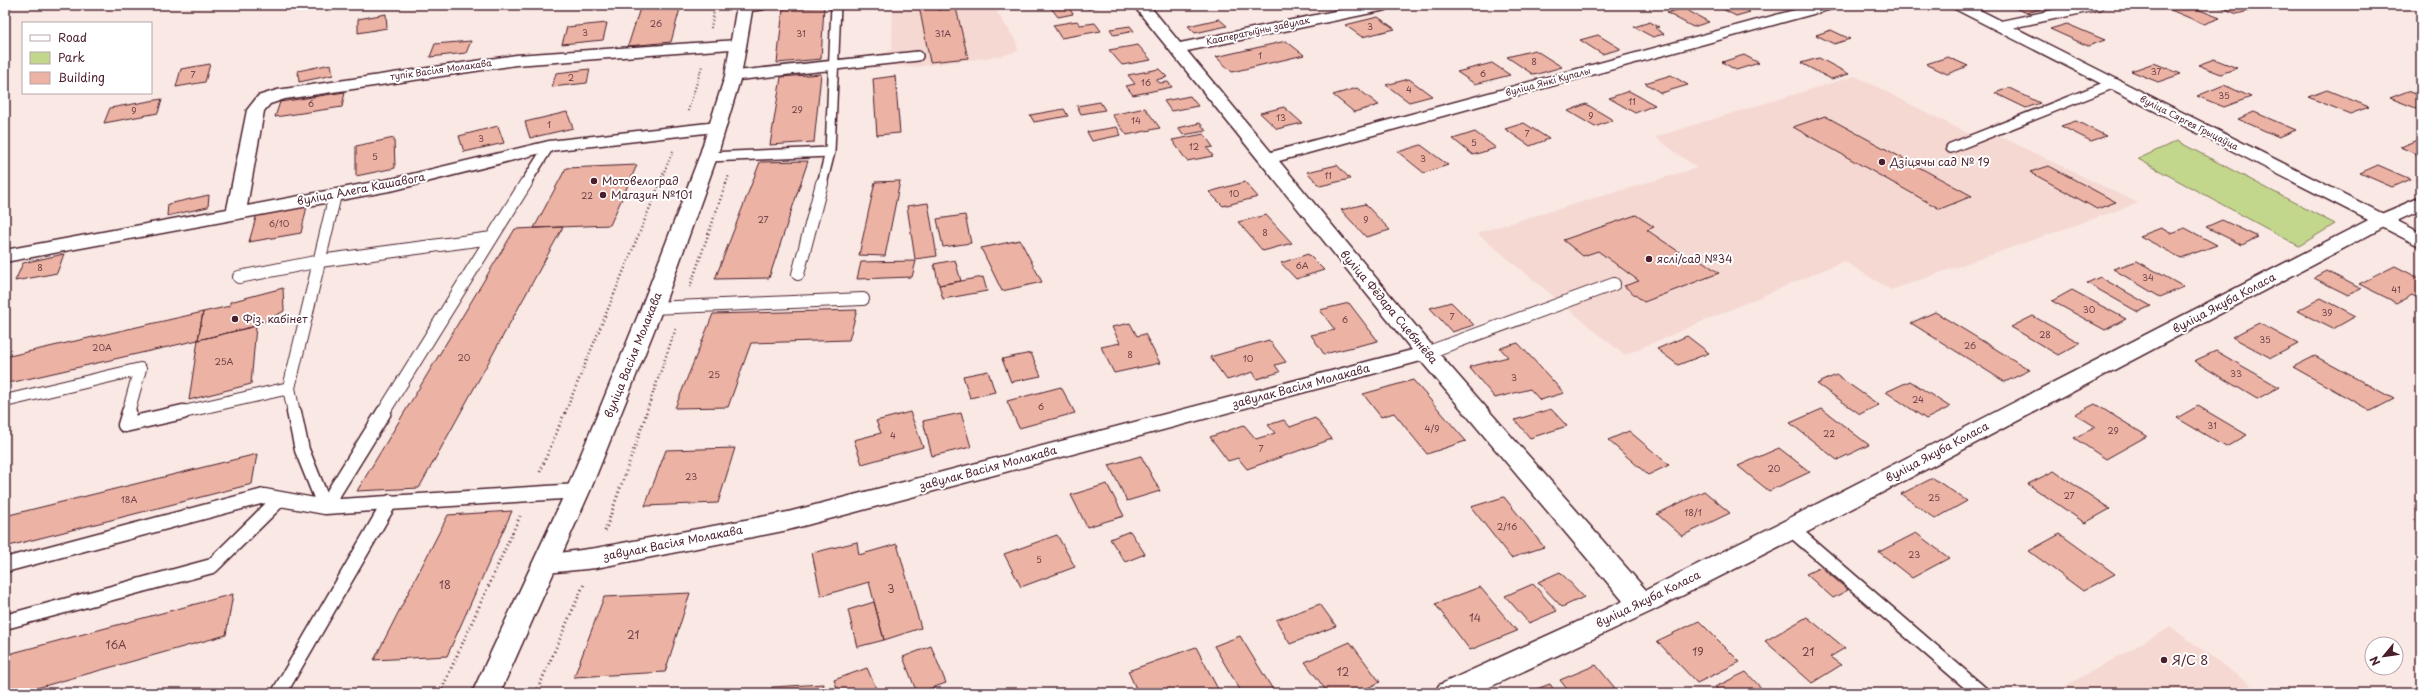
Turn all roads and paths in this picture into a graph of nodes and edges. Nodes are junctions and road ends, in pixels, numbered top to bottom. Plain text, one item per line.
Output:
1 (715, 5) edge
2 (836, 5) edge
3 (1141, 5) edge
4 (1386, 5) edge
5 (1830, 5) edge
6 (1958, 5) edge
7 (2099, 5) edge
8 (751, 6) edge
9 (1999, 26) junction
10 (738, 45) junction
11 (708, 47) junction
12 (1177, 48) junction
13 (918, 56) dead end
14 (834, 65) junction
15 (733, 76) junction
16 (2112, 84) junction
17 (717, 127) junction
18 (682, 130) junction
19 (549, 146) junction
20 (1951, 148) dead end
21 (830, 152) junction
22 (736, 156) junction
23 (708, 157) junction
24 (1267, 159) junction
25 (335, 195) junction
26 (2421, 203) edge
27 (236, 213) junction
28 (2382, 221) junction
29 (492, 238) junction
30 (2421, 241) edge
31 (5, 256) edge
32 (320, 261) junction
33 (798, 274) dead end
34 (239, 277) dead end
35 (1614, 284) dead end
36 (863, 299) dead end
37 (652, 308) junction
38 (683, 308) junction
39 (1426, 353) junction
40 (289, 388) junction
41 (5, 401) edge
42 (578, 491) junction
43 (531, 493) junction
44 (280, 499) junction
45 (390, 502) junction
46 (325, 507) junction
47 (1791, 529) junction
48 (596, 558) junction
49 (546, 563) junction
50 (5, 565) edge
51 (1642, 604) junction
52 (5, 622) edge
53 (279, 693) edge
54 (440, 693) edge
55 (486, 693) edge
56 (536, 693) edge
57 (1449, 693) edge
58 (1981, 693) edge

1 - 11 path
2 - 14 lane
3 - 12 street, вуліца Фёдара Сцебянёва
4 - 12 street, Кааператыўны завулак
5 - 24 street, вуліца Янкі Купалы
6 - 9 street, вуліца Сяргея Грыцаўца
7 - 9 lane
8 - 10 street, вуліца Васіля Молакава
9 - 16 street, вуліца Сяргея Грыцаўца
10 - 11 street, тупік Васіля Молакава
10 - 15 street, вуліца Васіля Молакава
11 - 18 path
11 - 27 street, тупік Васіля Молакава
12 - 24 street, вуліца Фёдара Сцебянёва
13 - 14 lane
14 - 15 lane
14 - 21 lane
15 - 17 street, вуліца Васіля Молакава
16 - 20 lane
16 - 28 street, вуліца Сяргея Грыцаўца
17 - 18 street, вуліца Алега Кашавога
17 - 23 street, вуліца Васіля Молакава
18 - 19 street, вуліца Алега Кашавога
18 - 43 path
19 - 25 street, вуліца Алега Кашавога
19 - 29 lane
21 - 22 lane
21 - 33 lane
22 - 23 lane
22 - 38 path
23 - 37 street, вуліца Васіля Молакава
24 - 39 street, вуліца Фёдара Сцебянёва
25 - 27 street, вуліца Алега Кашавога
25 - 32 lane
26 - 28 street, вуліца Якуба Коласа
27 - 31 street, вуліца Алега Кашавога
28 - 30 street, вуліца Сяргея Грыцаўца
28 - 47 street, вуліца Якуба Коласа
29 - 32 lane
29 - 46 lane
32 - 34 lane
32 - 40 lane
35 - 39 lane
36 - 38 lane
37 - 38 lane
37 - 42 street, вуліца Васіля Молакава
38 - 48 path
39 - 48 street, завулак Васіля Молакава
39 - 51 street, вуліца Фёдара Сцебянёва
40 - 41 lane
40 - 46 lane
42 - 43 lane
42 - 49 street, вуліца Васіля Молакава
43 - 45 lane
43 - 54 path
44 - 46 lane
44 - 50 lane
44 - 52 lane
45 - 46 lane
45 - 53 lane
47 - 51 street, вуліца Якуба Коласа
47 - 58 lane
48 - 49 street, завулак Васіля Молакава
48 - 56 path
49 - 55 street, вуліца Васіля Молакава
51 - 57 street, вуліца Якуба Коласа

